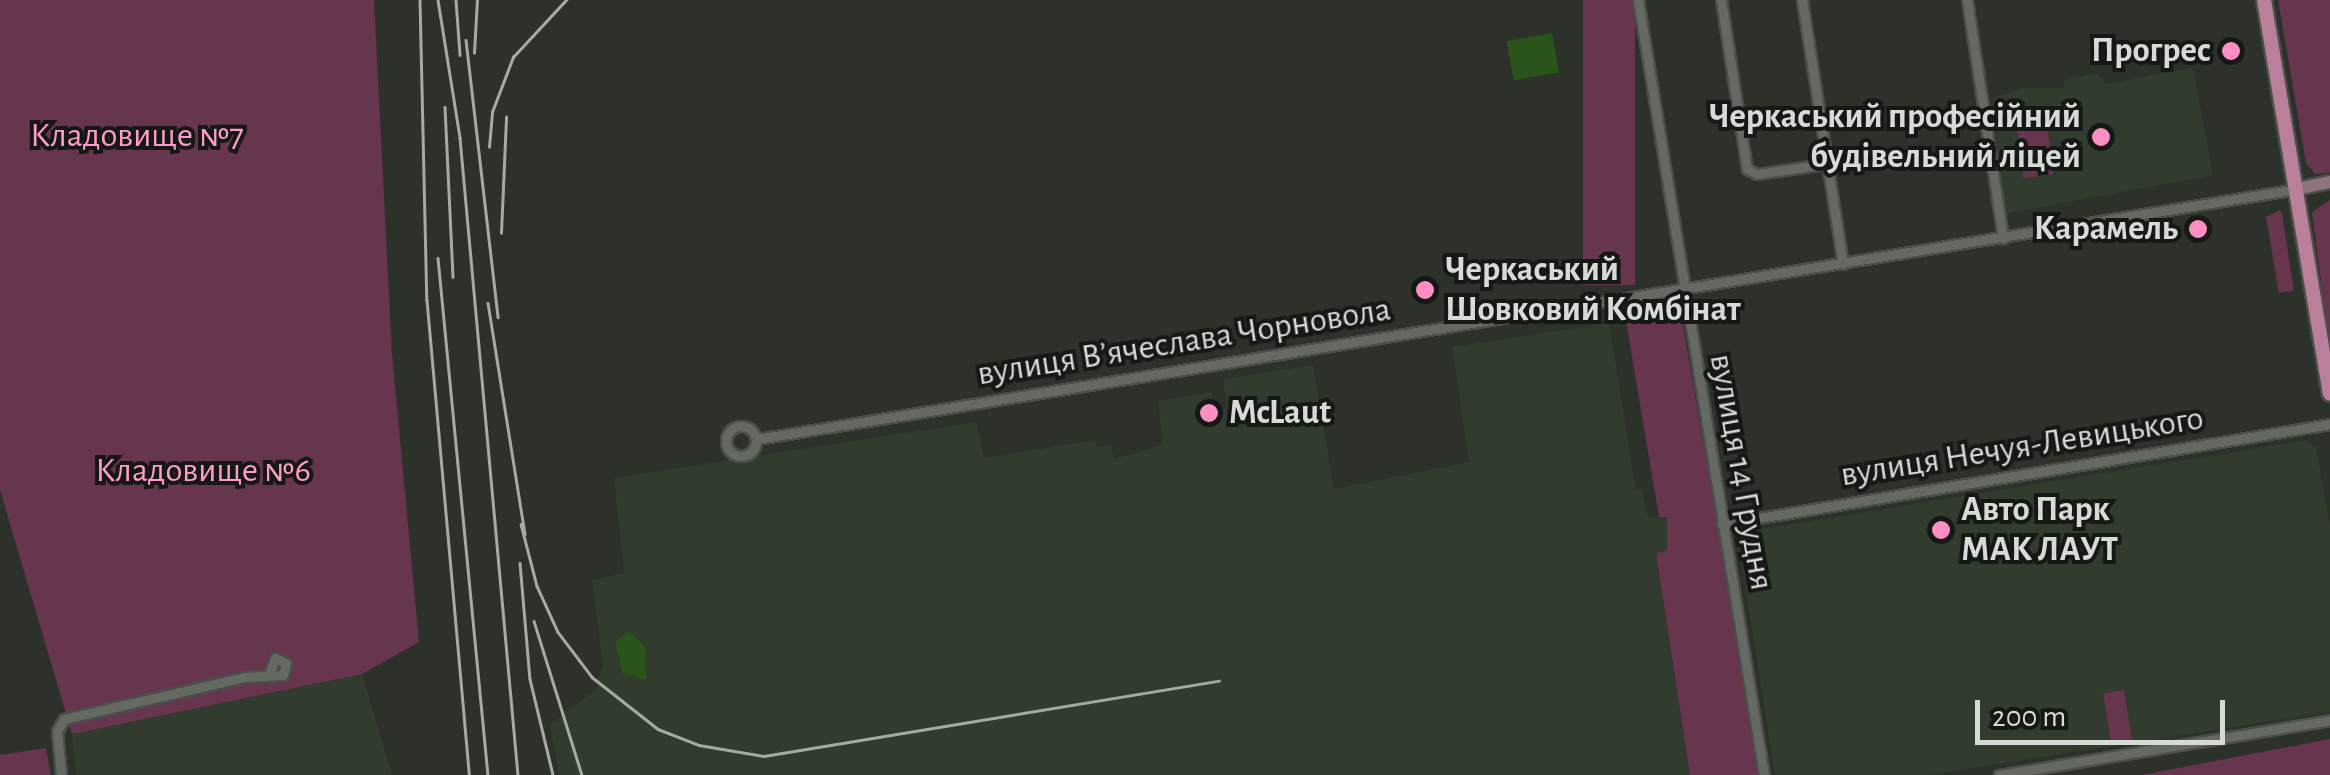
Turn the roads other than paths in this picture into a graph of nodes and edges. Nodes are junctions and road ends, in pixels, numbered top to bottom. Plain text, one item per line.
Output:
1 (1638, 0) edge
2 (1721, 0) edge
3 (1802, 0) edge
4 (1967, 0) edge
5 (2264, 0) edge
6 (1825, 164) junction
7 (2330, 182) edge
8 (2297, 189) junction
9 (2003, 238) junction
10 (1842, 264) junction
11 (1682, 290) junction
12 (2330, 394) edge
13 (2330, 424) edge
14 (756, 439) dead end
15 (1722, 524) junction
16 (270, 672) dead end
17 (2330, 720) edge
18 (61, 775) edge
19 (1764, 775) edge
20 (1999, 775) edge

1 - 11 street, вулиця 14 Грудня
2 - 6 street
3 - 6 street
4 - 9 street
5 - 8 main road
6 - 10 street
7 - 8 main road, вулиця Вʼячеслава Чорновола
8 - 9 street, вулиця Вʼячеслава Чорновола
8 - 12 main road
9 - 10 street, вулиця Вʼячеслава Чорновола
10 - 11 street, вулиця Вʼячеслава Чорновола
11 - 14 street, вулиця Вʼячеслава Чорновола
11 - 15 street, вулиця 14 Грудня
13 - 15 street, вулиця Нечуя-Левицького
15 - 19 street, вулиця 14 Грудня
16 - 18 street
17 - 20 street

